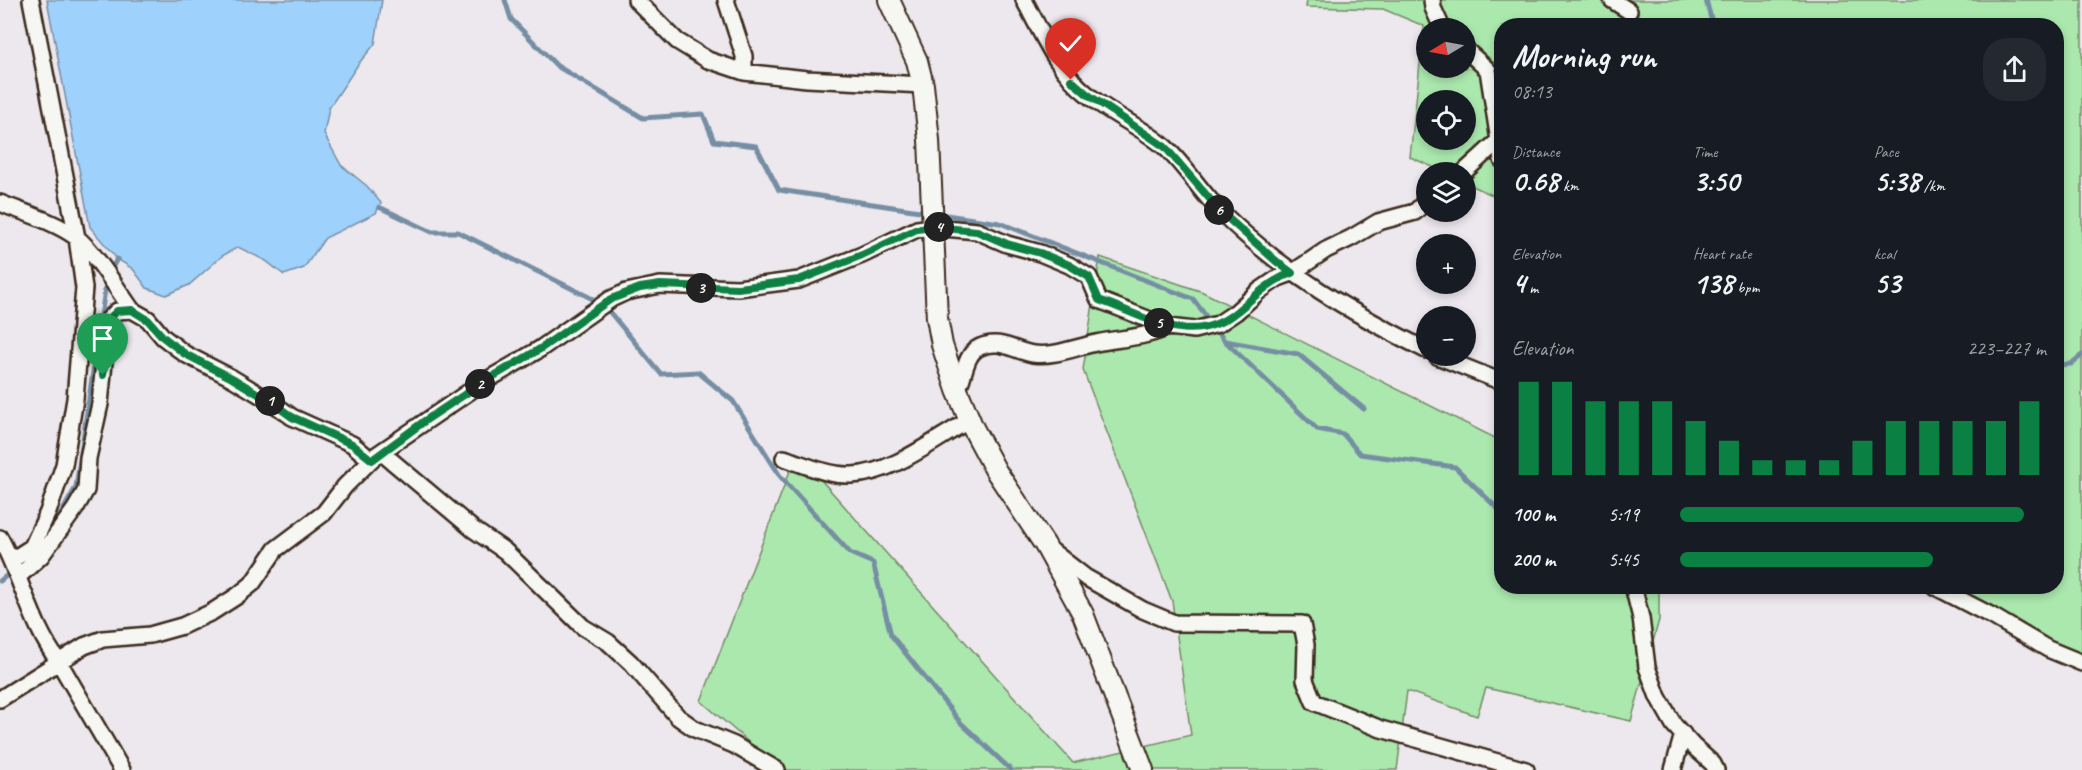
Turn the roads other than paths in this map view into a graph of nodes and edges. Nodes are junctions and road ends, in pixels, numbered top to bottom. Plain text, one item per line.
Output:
1 (31, 0) edge
2 (636, 0) edge
3 (726, 0) edge
4 (889, 0) edge
5 (1024, 0) edge
6 (1432, 0) edge
7 (1612, 0) edge
8 (1629, 12) dead end
9 (1438, 18) edge
10 (1476, 59) edge
11 (744, 72) junction
12 (923, 85) junction
13 (1494, 113) edge
14 (1494, 145) edge
15 (1475, 162) edge
16 (0, 203) edge
17 (1416, 210) edge
18 (933, 227) junction
19 (77, 238) junction
20 (1292, 273) junction
21 (132, 310) junction
22 (1167, 327) junction
23 (1416, 345) edge
24 (1462, 366) edge
25 (1494, 379) edge
26 (957, 390) junction
27 (970, 420) junction
28 (376, 456) junction
29 (783, 459) dead end
30 (0, 538) edge
31 (1045, 545) junction
32 (12, 560) junction
33 (19, 576) junction
34 (1635, 594) edge
35 (1949, 594) edge
36 (59, 662) junction
37 (2082, 663) edge
38 (0, 699) edge
39 (1683, 734) junction
40 (1469, 762) edge
41 (122, 770) edge
42 (777, 770) edge
43 (1143, 770) edge
44 (1526, 770) edge
45 (1673, 770) edge
46 (1716, 770) edge

1 - 19 street
2 - 11 street
3 - 11 street
4 - 12 street
5 - 20 street
6 - 9 street
7 - 8 street
10 - 13 street
11 - 12 street
12 - 18 street
14 - 15 street
16 - 19 street
17 - 20 street
18 - 22 street
18 - 26 street
18 - 28 street
19 - 21 street
19 - 32 street
20 - 22 street
20 - 23 street
21 - 28 street
21 - 33 street
22 - 26 street
24 - 25 street
26 - 27 street
27 - 29 street
27 - 31 street
28 - 36 street
28 - 42 street
30 - 32 street
31 - 40 street
31 - 43 street
32 - 33 street
33 - 36 street
34 - 39 street
35 - 37 street
36 - 38 street
36 - 41 street
39 - 45 street
39 - 46 street
40 - 44 street

